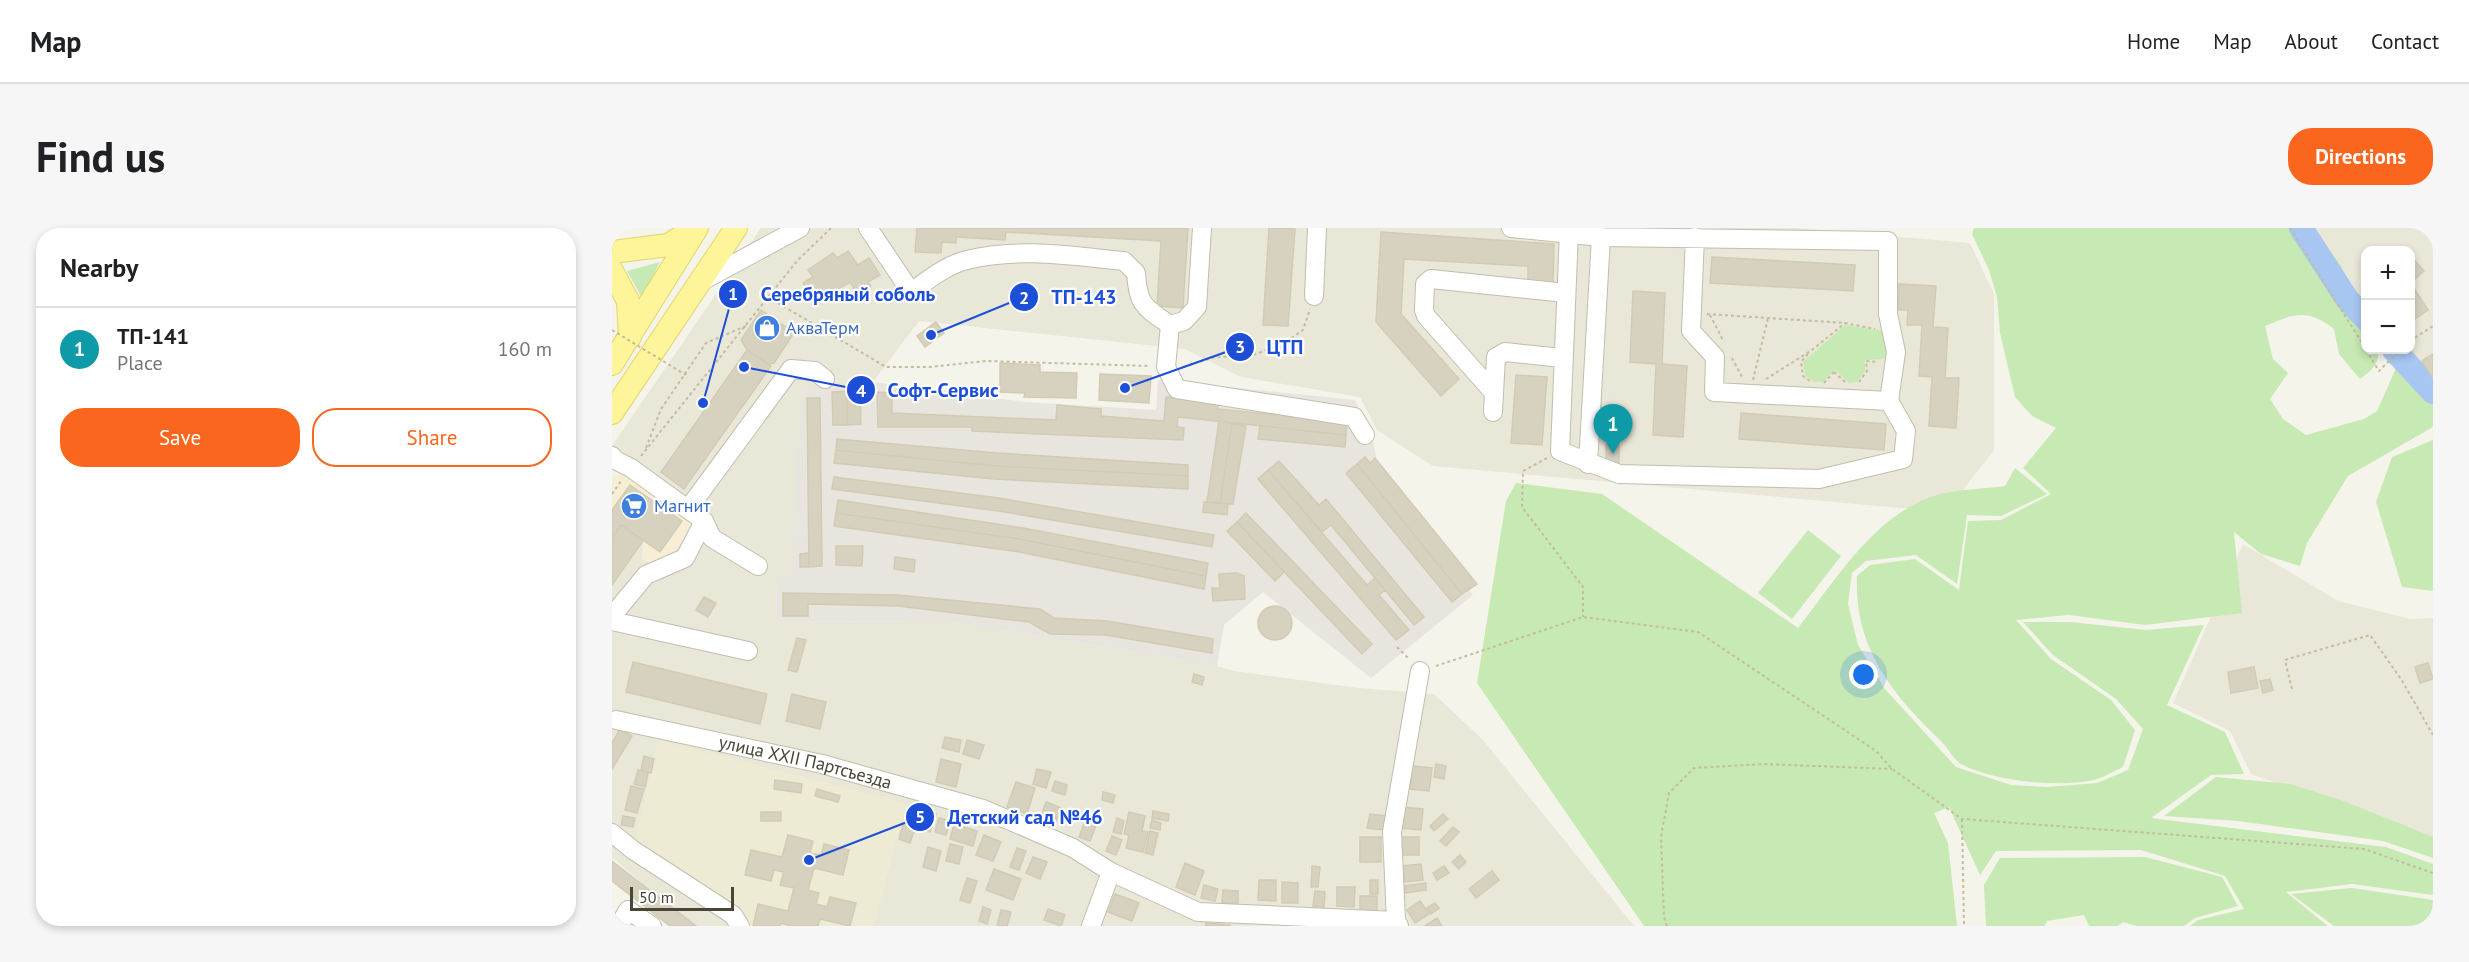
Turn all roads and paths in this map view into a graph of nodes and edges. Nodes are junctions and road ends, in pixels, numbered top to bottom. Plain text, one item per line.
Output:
1 (696, 228) edge
2 (736, 228) edge
3 (800, 228) edge
4 (831, 228) edge
5 (868, 228) edge
6 (1202, 228) edge
7 (1317, 228) edge
8 (1511, 228) edge
9 (2290, 228) edge
10 (1569, 231) junction
11 (1601, 237) junction
12 (1695, 237) junction
13 (612, 252) edge
14 (612, 271) edge
15 (702, 281) junction
16 (1566, 292) junction
17 (1314, 296) joint
18 (768, 297) junction
19 (1700, 313) junction
20 (1768, 318) junction
21 (1845, 323) junction
22 (748, 325) junction
23 (1170, 325) junction
24 (2433, 326) edge
25 (1875, 329) dead end
26 (621, 333) edge
27 (2415, 338) edge
28 (2361, 341) edge
29 (1725, 344) dead end
30 (1812, 350) junction
31 (1730, 354) dead end
32 (2369, 354) edge
33 (2395, 354) edge
34 (1562, 358) junction
35 (1866, 361) dead end
36 (612, 364) edge
37 (1167, 367) junction
38 (686, 375) junction
39 (825, 379) dead end
40 (1752, 383) dead end
41 (1813, 383) dead end
42 (1823, 383) dead end
43 (1857, 383) dead end
44 (1746, 384) dead end
45 (1757, 384) dead end
46 (1849, 384) dead end
47 (1494, 393) junction
48 (1889, 401) junction
49 (612, 412) edge
50 (1492, 412) dead end
51 (1365, 435) dead end
52 (1560, 451) junction
53 (644, 453) junction
54 (612, 456) edge
55 (1588, 464) junction
56 (631, 468) junction
57 (612, 494) edge
58 (687, 509) junction
59 (704, 521) junction
60 (758, 566) dead end
61 (612, 616) edge
62 (1583, 617) junction
63 (612, 621) edge
64 (748, 651) dead end
65 (1420, 671) joint
66 (2292, 688) dead end
67 (616, 720) dead end
68 (2433, 735) edge
69 (1892, 769) junction
70 (1962, 819) junction
71 (612, 833) edge
72 (1111, 872) junction
73 (2433, 873) edge
74 (1397, 924) edge
75 (619, 926) edge
76 (652, 926) edge
77 (740, 926) edge
78 (1091, 926) edge
79 (1666, 926) edge
80 (1964, 926) edge

1 - 13 main road
1 - 26 main road
2 - 15 main road
3 - 15 street
4 - 18 path
5 - 23 street
6 - 23 street
7 - 17 street
8 - 10 street
9 - 28 path
10 - 11 street
10 - 16 street
11 - 12 street
11 - 55 street
12 - 19 street
12 - 48 street
14 - 26 main road
15 - 49 main road
16 - 34 street
16 - 47 street
17 - 37 path
18 - 22 path
18 - 37 path
19 - 20 path
19 - 29 path
19 - 48 street
20 - 21 path
20 - 40 path
21 - 25 path
21 - 30 path
22 - 38 path
22 - 53 path
23 - 37 street
24 - 27 path
26 - 36 main road
26 - 38 path, bridge
30 - 41 path
30 - 45 path
31 - 44 path
32 - 33 path
34 - 47 street
34 - 52 street
35 - 43 path
37 - 51 street
38 - 53 path
39 - 58 street
42 - 46 path
47 - 50 street
48 - 55 street
52 - 55 street
52 - 62 path
53 - 56 path
54 - 56 street
56 - 57 path
56 - 58 street
58 - 59 street
59 - 60 street
59 - 61 street
62 - 65 path
62 - 69 path
63 - 64 street
65 - 74 street
66 - 68 path
67 - 72 street, улица XXII Партсъезда
69 - 70 path
69 - 79 path
70 - 73 path
70 - 80 path
71 - 77 street
72 - 74 street, улица XXII Партсъезда
72 - 78 street
75 - 76 street

